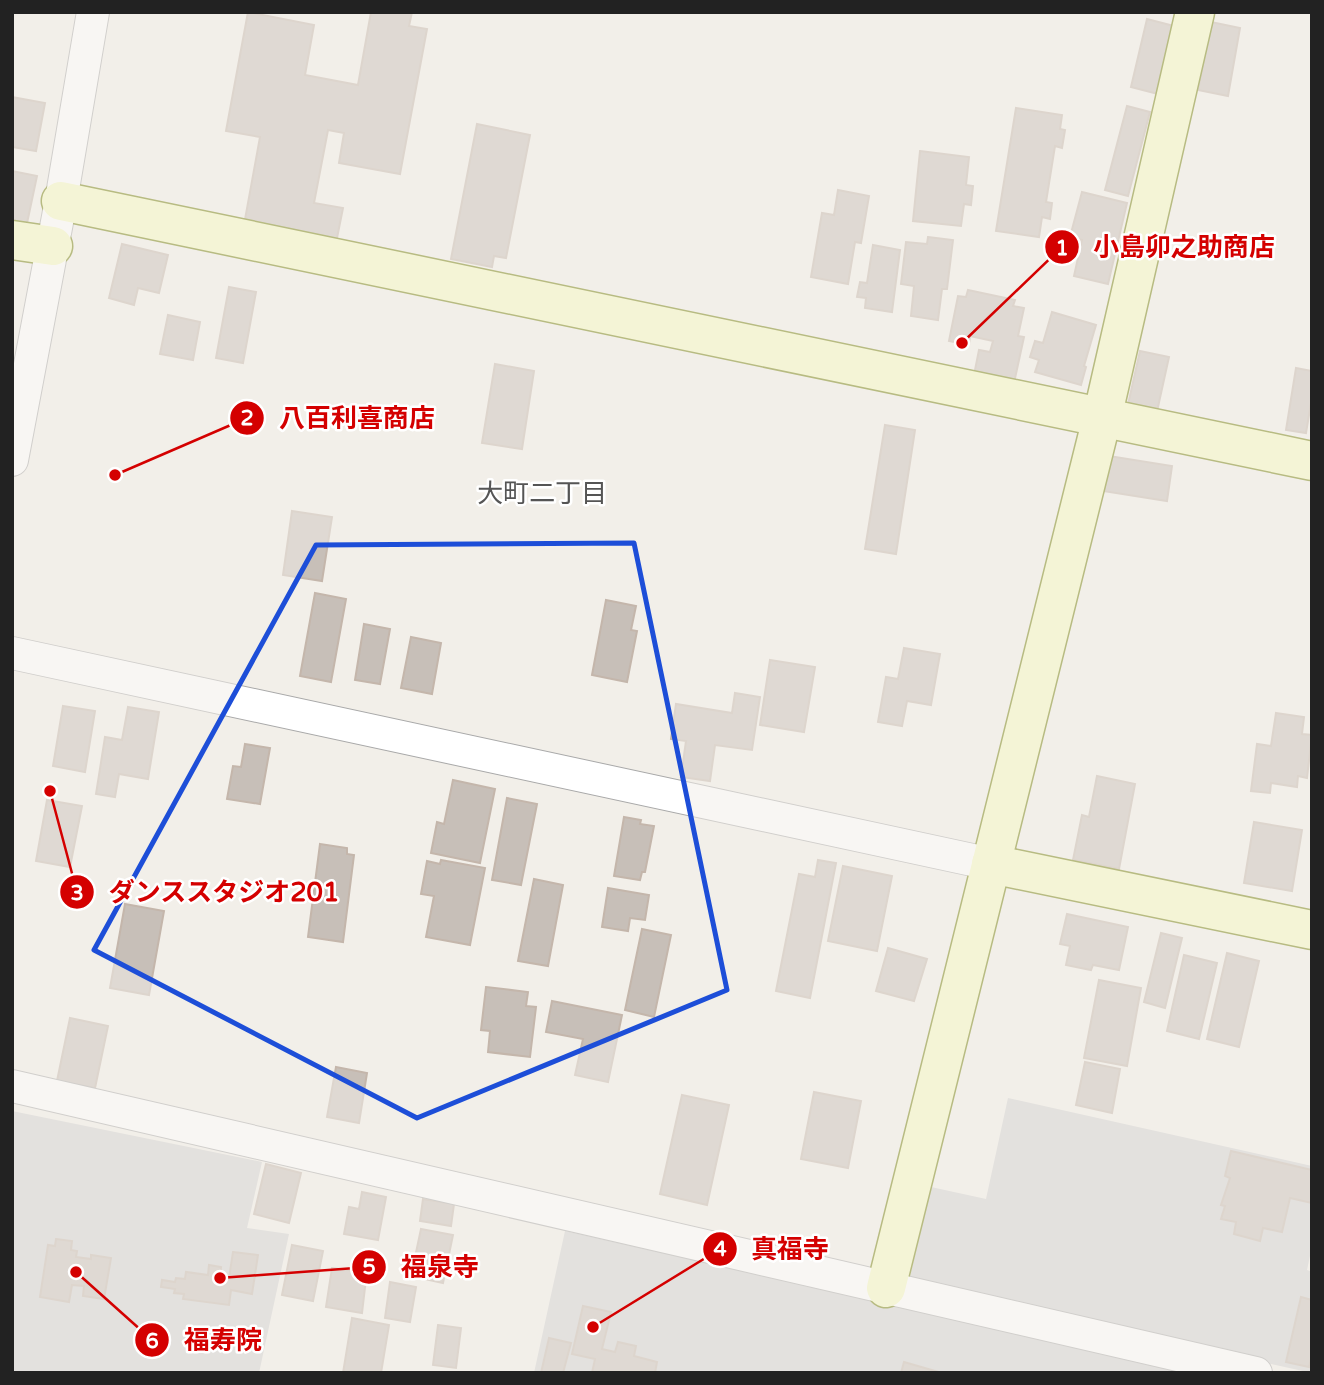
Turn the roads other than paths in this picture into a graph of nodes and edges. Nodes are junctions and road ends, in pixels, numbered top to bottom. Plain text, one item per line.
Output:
1 (93, 12) edge
2 (1195, 12) edge
3 (61, 201) junction
4 (12, 240) edge
5 (53, 246) junction
6 (1102, 418) junction
7 (12, 460) edge
8 (1312, 461) edge
9 (12, 653) edge
10 (991, 864) junction
11 (1312, 930) edge
12 (12, 1086) edge
13 (886, 1288) junction
14 (1256, 1373) edge

1 - 3 street
2 - 6 street
3 - 5 street
3 - 6 street
4 - 5 street
5 - 7 street
6 - 8 street
6 - 10 street
9 - 10 street
10 - 11 street
10 - 13 street
12 - 13 street
13 - 14 street

